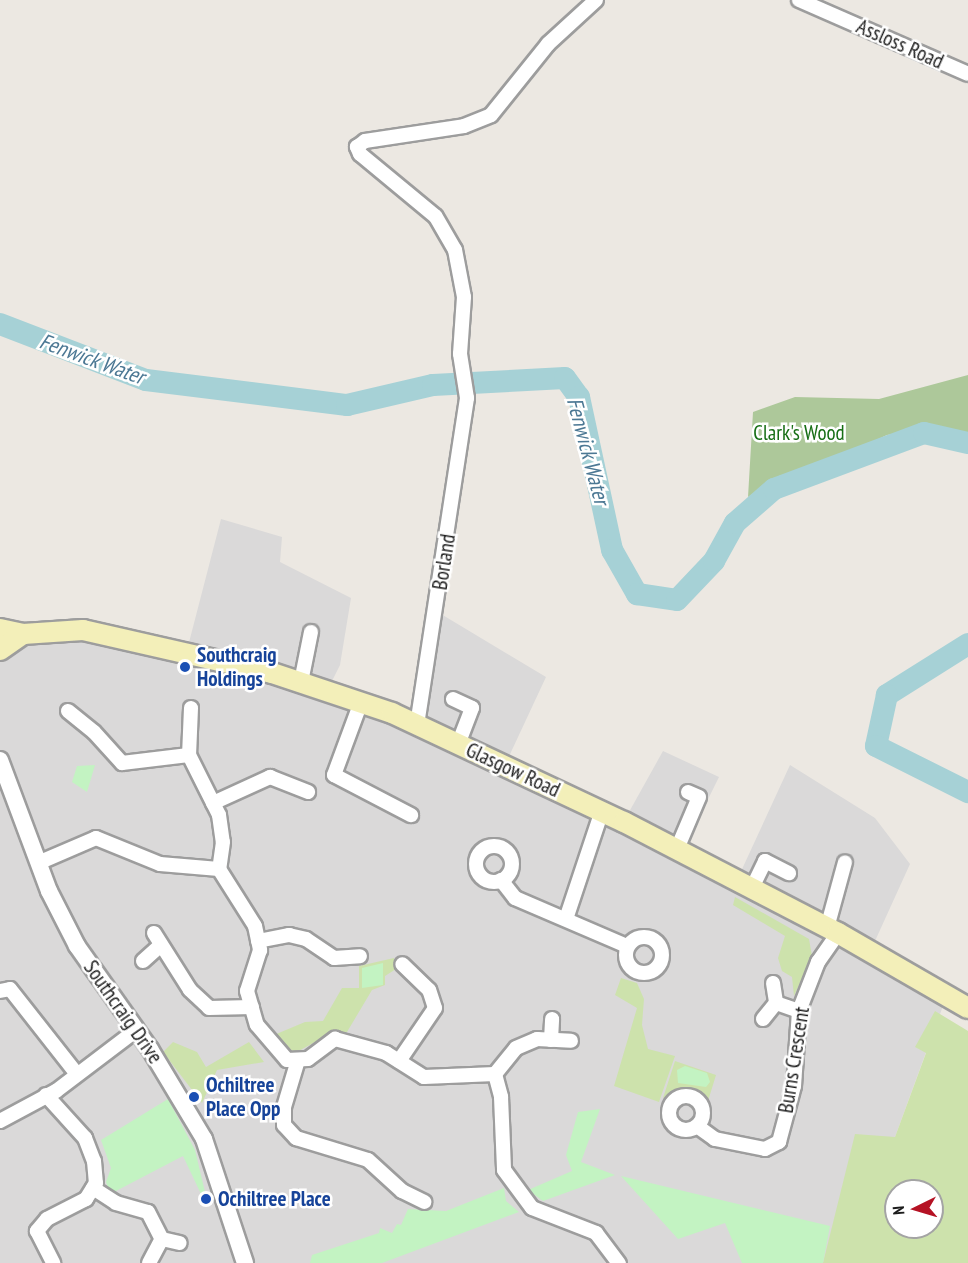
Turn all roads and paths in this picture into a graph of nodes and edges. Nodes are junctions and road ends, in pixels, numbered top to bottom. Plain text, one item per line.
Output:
1 (596, 0) edge
2 (799, 0) edge
3 (968, 74) edge
4 (0, 629) edge
5 (312, 632) dead end
6 (23, 634) junction
7 (0, 650) edge
8 (301, 682) junction
9 (453, 699) dead end
10 (361, 702) junction
11 (191, 708) dead end
12 (68, 711) dead end
13 (417, 725) junction
14 (458, 744) junction
15 (189, 754) junction
16 (0, 760) edge
17 (308, 792) dead end
18 (688, 792) dead end
19 (213, 803) junction
20 (602, 811) junction
21 (411, 815) dead end
22 (676, 849) junction
23 (845, 862) dead end
24 (38, 863) junction
25 (219, 869) junction
26 (789, 873) dead end
27 (501, 880) dead end
28 (752, 888) junction
29 (566, 919) junction
30 (832, 931) junction
31 (154, 933) dead end
32 (258, 941) junction
33 (161, 945) junction
34 (627, 946) dead end
35 (360, 956) dead end
36 (143, 961) dead end
37 (402, 964) dead end
38 (773, 982) dead end
39 (0, 991) edge
40 (776, 1003) junction
41 (252, 1007) junction
42 (968, 1008) edge
43 (800, 1011) junction
44 (552, 1019) dead end
45 (763, 1019) dead end
46 (135, 1031) junction
47 (550, 1040) junction
48 (571, 1041) dead end
49 (298, 1060) junction
50 (399, 1061) junction
51 (76, 1073) junction
52 (495, 1074) junction
53 (46, 1095) junction
54 (0, 1121) edge
55 (697, 1126) dead end
56 (93, 1188) junction
57 (425, 1202) dead end
58 (162, 1239) junction
59 (180, 1243) dead end
60 (53, 1263) edge
61 (149, 1263) edge
62 (245, 1263) edge
63 (619, 1263) edge

1 - 13 street, Borland
2 - 3 street, Assloss Road
4 - 6 main road, Glasgow Road
5 - 8 street
6 - 7 main road
6 - 8 main road, Glasgow Road
8 - 10 main road, Glasgow Road
9 - 14 street
10 - 13 main road, Glasgow Road
10 - 21 street
11 - 15 street
12 - 15 street
13 - 14 main road, Glasgow Road
14 - 20 main road, Glasgow Road
15 - 19 street
16 - 24 street, Southcraig Drive
17 - 19 street
18 - 22 street
19 - 25 street
20 - 22 main road, Glasgow Road
20 - 29 street
22 - 28 main road, Glasgow Road
23 - 30 street, Burns Crescent
24 - 25 street
24 - 46 street, Southcraig Drive
25 - 32 street
26 - 28 street
27 - 29 street
28 - 30 main road, Glasgow Road
29 - 34 street
30 - 42 main road, Glasgow Road
30 - 43 street, Burns Crescent
31 - 33 street
32 - 35 street
32 - 41 street
33 - 36 street
33 - 41 street
37 - 50 street
38 - 40 street
39 - 51 street
40 - 43 street
40 - 45 street
41 - 49 street
43 - 55 street, Burns Crescent
44 - 47 street
46 - 51 street
46 - 62 street, Southcraig Drive
47 - 48 street
47 - 52 street
49 - 50 street
49 - 57 street
50 - 52 street
51 - 53 street
52 - 63 street
53 - 54 street
53 - 56 street
56 - 58 street
56 - 60 street
58 - 59 street
58 - 61 street

